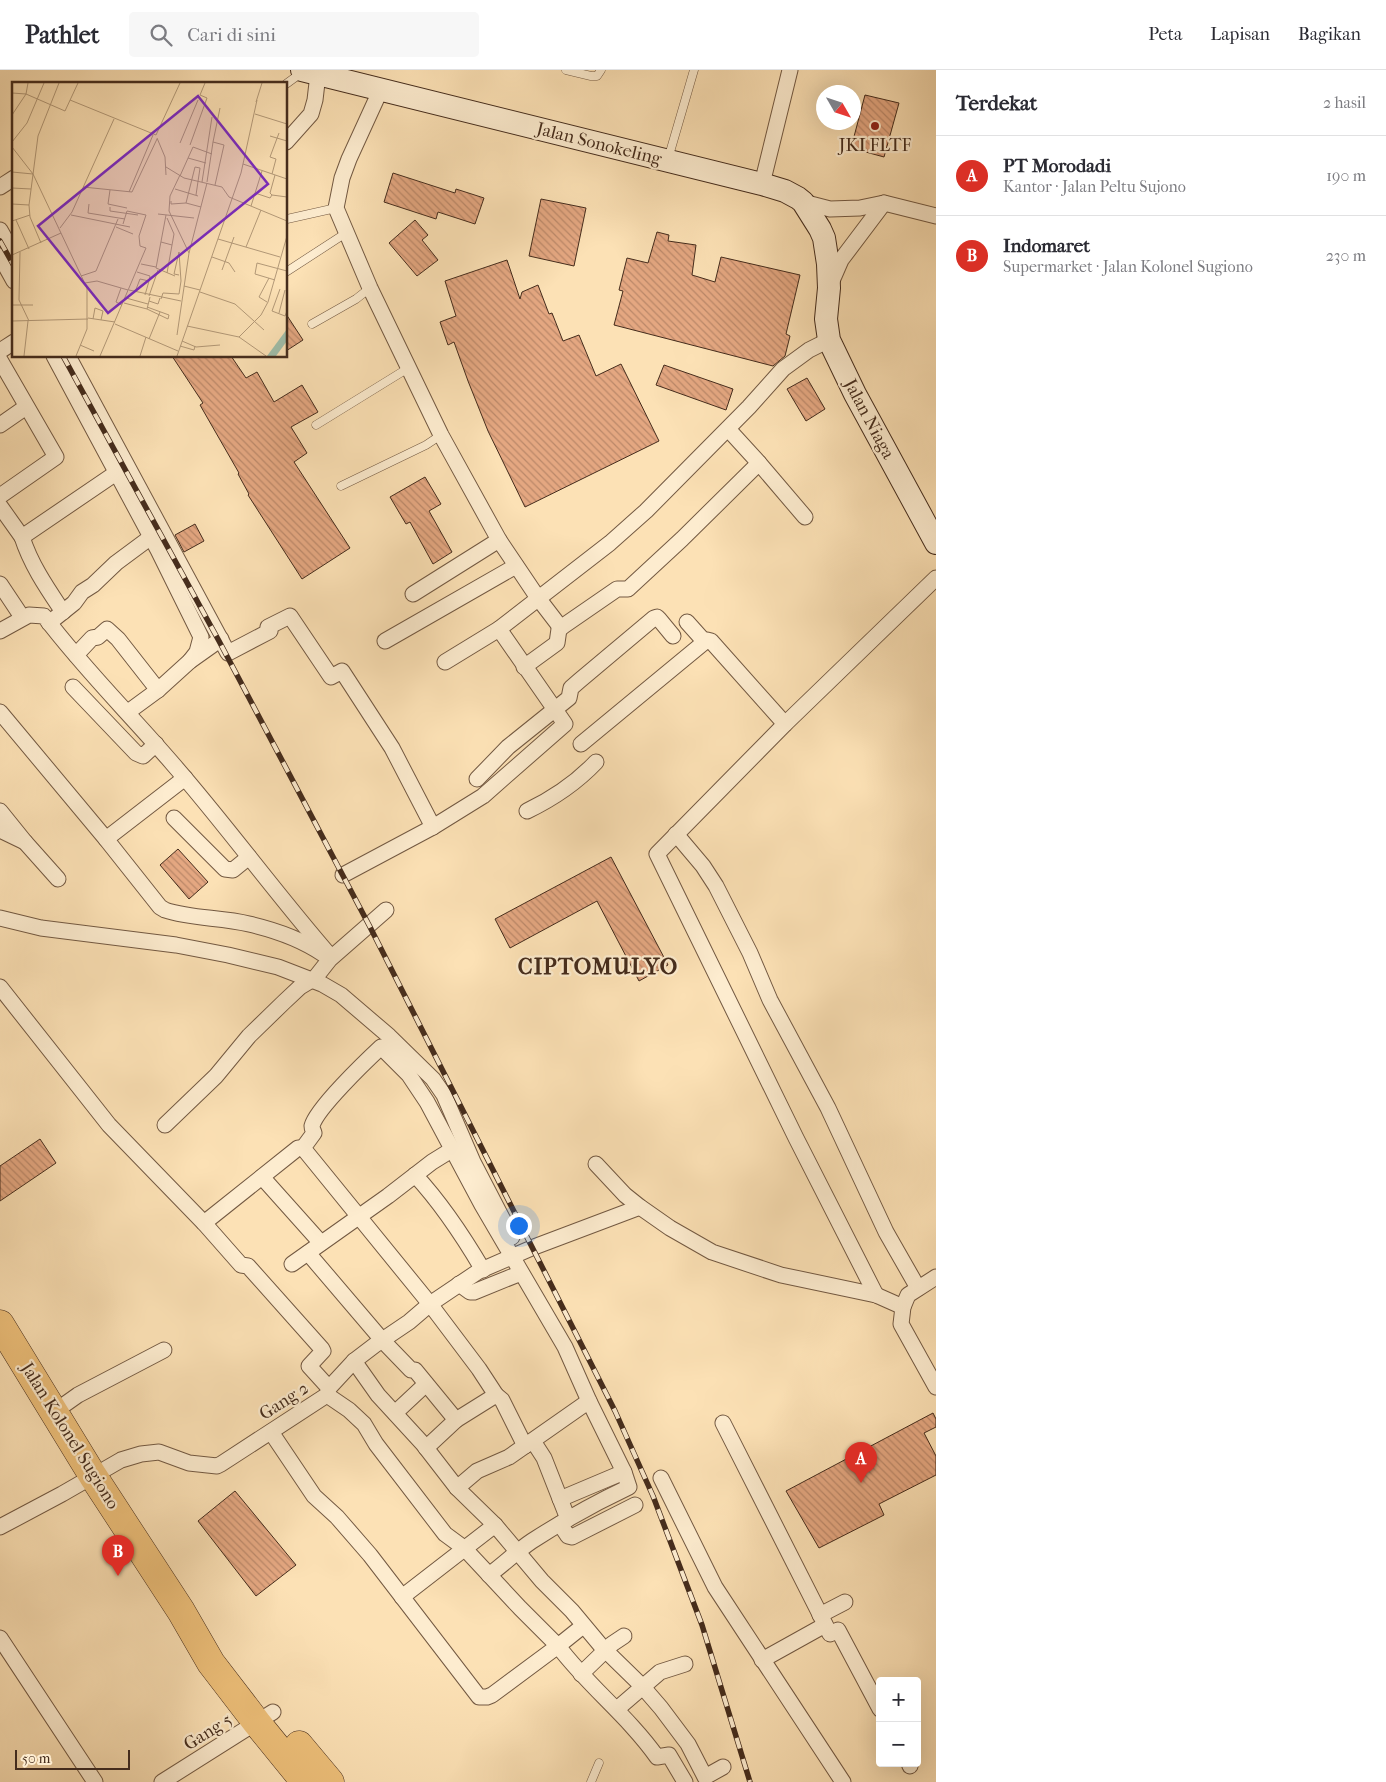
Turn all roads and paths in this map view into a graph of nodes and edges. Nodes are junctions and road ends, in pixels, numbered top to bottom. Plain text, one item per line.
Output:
1 (566, 70) edge
2 (601, 70) edge
3 (694, 70) edge
4 (790, 70) edge
5 (308, 71) edge
6 (288, 83) edge
7 (382, 89) junction
8 (288, 140) edge
9 (667, 161) junction
10 (12, 179) edge
11 (762, 184) junction
12 (0, 187) edge
13 (803, 202) junction
14 (884, 203) junction
15 (336, 208) junction
16 (936, 216) edge
17 (288, 219) edge
18 (0, 230) edge
19 (346, 233) junction
20 (5, 261) edge
21 (288, 271) edge
22 (12, 277) edge
23 (370, 288) junction
24 (829, 288) junction
25 (312, 324) dead end
26 (829, 340) junction
27 (12, 343) edge
28 (0, 351) edge
29 (55, 358) edge
30 (69, 358) edge
31 (0, 360) edge
32 (410, 367) junction
33 (26, 407) junction
34 (0, 425) edge
35 (316, 425) dead end
36 (728, 429) junction
37 (441, 435) junction
38 (759, 463) junction
39 (116, 473) junction
40 (341, 486) dead end
41 (0, 496) edge
42 (0, 506) edge
43 (805, 517) dead end
44 (22, 537) junction
45 (151, 537) junction
46 (500, 540) junction
47 (936, 543) edge
48 (516, 566) junction
49 (936, 578) edge
50 (0, 584) edge
51 (413, 594) dead end
52 (538, 598) junction
53 (63, 612) junction
54 (22, 617) junction
55 (687, 622) dead end
56 (49, 623) junction
57 (561, 628) junction
58 (499, 629) junction
59 (0, 631) edge
60 (673, 636) dead end
61 (221, 639) junction
62 (385, 641) dead end
63 (704, 641) junction
64 (76, 655) junction
65 (190, 661) junction
66 (445, 662) dead end
67 (524, 667) junction
68 (74, 687) dead end
69 (158, 690) junction
70 (555, 710) junction
71 (0, 712) edge
72 (128, 712) junction
73 (785, 724) junction
74 (156, 744) junction
75 (581, 744) dead end
76 (596, 762) dead end
77 (184, 778) junction
78 (477, 779) dead end
79 (0, 811) edge
80 (528, 811) dead end
81 (174, 818) dead end
82 (432, 827) junction
83 (0, 830) edge
84 (676, 834) junction
85 (106, 839) junction
86 (25, 842) junction
87 (249, 858) junction
88 (343, 875) dead end
89 (58, 879) dead end
90 (386, 910) dead end
91 (0, 918) edge
92 (330, 958) junction
93 (312, 980) junction
94 (0, 987) edge
95 (165, 1125) dead end
96 (303, 1148) junction
97 (453, 1149) junction
98 (596, 1164) dead end
99 (415, 1175) junction
100 (262, 1177) junction
101 (640, 1207) junction
102 (360, 1216) junction
103 (204, 1223) junction
104 (321, 1243) junction
105 (308, 1253) junction
106 (517, 1256) junction
107 (292, 1264) dead end
108 (483, 1270) junction
109 (521, 1272) junction
110 (936, 1276) edge
111 (459, 1284) junction
112 (918, 1288) junction
113 (876, 1295) junction
114 (430, 1304) junction
115 (903, 1307) junction
116 (0, 1324) edge
117 (383, 1341) junction
118 (164, 1350) dead end
119 (354, 1362) junction
120 (426, 1384) junction
121 (936, 1387) edge
122 (328, 1392) junction
123 (496, 1395) junction
124 (589, 1400) junction
125 (54, 1412) junction
126 (395, 1413) junction
127 (456, 1420) junction
128 (722, 1423) dead end
129 (271, 1432) junction
130 (529, 1443) junction
131 (426, 1448) junction
132 (624, 1472) junction
133 (94, 1476) junction
134 (661, 1478) dead end
135 (458, 1488) junction
136 (560, 1499) junction
137 (635, 1505) dead end
138 (564, 1521) junction
139 (495, 1525) junction
140 (0, 1527) edge
141 (464, 1548) junction
142 (517, 1553) junction
143 (490, 1575) junction
144 (402, 1597) junction
145 (845, 1602) dead end
146 (823, 1620) junction
147 (583, 1626) junction
148 (624, 1636) dead end
149 (2, 1646) edge
150 (558, 1646) junction
151 (605, 1650) junction
152 (762, 1660) junction
153 (685, 1664) dead end
154 (581, 1674) junction
155 (642, 1686) junction
156 (876, 1701) edge
157 (617, 1709) junction
158 (265, 1718) junction
159 (600, 1763) dead end
160 (722, 1767) dead end
161 (95, 1782) edge
162 (162, 1782) edge
163 (305, 1782) edge
164 (330, 1782) edge
165 (591, 1782) edge
166 (685, 1782) edge
167 (843, 1782) edge

1 - 2 lane
3 - 9 lane
4 - 11 street
5 - 6 lane
5 - 7 street, Jalan Sonokeling
5 - 8 street
7 - 9 street, Jalan Sonokeling
7 - 15 street
9 - 11 street, Jalan Sonokeling
10 - 12 street
11 - 13 street, Jalan Sonokeling
13 - 14 street
13 - 24 street
14 - 16 street
14 - 24 street
15 - 17 lane
15 - 19 street
18 - 20 street
19 - 21 lane
19 - 23 street
20 - 22 street
23 - 25 lane
23 - 32 street
24 - 26 street, Jalan Niaga
26 - 36 street
26 - 47 street, Jalan Niaga
27 - 28 street
29 - 39 street
30 - 61 street
31 - 33 street
32 - 35 lane
32 - 37 street
33 - 34 street
33 - 41 street
36 - 38 street
36 - 52 street
37 - 40 lane
37 - 46 street
38 - 43 street
38 - 57 street
39 - 44 street
39 - 45 street
42 - 44 street
44 - 53 street
45 - 53 street
45 - 65 street
46 - 48 street
46 - 51 street
48 - 52 street
48 - 62 street
49 - 73 street
50 - 54 street
52 - 57 street
52 - 58 street
53 - 56 street
54 - 56 street
54 - 59 street
55 - 63 street
56 - 64 street
57 - 67 street
58 - 66 street
58 - 67 street
60 - 70 street
61 - 65 street
61 - 82 street
63 - 73 street
63 - 75 street
64 - 69 street
64 - 72 street
65 - 69 street
67 - 70 street
68 - 74 street
69 - 72 street
70 - 78 street
70 - 82 street
71 - 85 street
72 - 74 street
73 - 84 street
74 - 77 street
76 - 80 street
77 - 85 street
77 - 87 street
79 - 86 street
81 - 87 street
82 - 88 street
83 - 86 street
84 - 112 street
84 - 113 street
85 - 92 street
86 - 89 street
87 - 92 street
90 - 92 street
91 - 93 street
92 - 93 street
93 - 95 street
93 - 106 street
94 - 103 street
96 - 97 street
96 - 100 street
96 - 102 street
97 - 99 street
97 - 106 street
98 - 101 street
99 - 102 street
99 - 108 street
100 - 103 street
100 - 104 street
101 - 106 street, Gang 2
101 - 113 street
102 - 104 street
102 - 114 street
103 - 122 street
104 - 105 street
105 - 107 street
105 - 117 street
106 - 108 street, Gang 2
106 - 109 street
108 - 111 street, Gang 2
109 - 111 street
109 - 124 street
110 - 112 street
111 - 114 street, Gang 2
112 - 115 street
113 - 115 street
114 - 117 street, Gang 2
114 - 123 street
115 - 121 street
116 - 125 highway, Jalan Kolonel Sugiono
117 - 119 street, Gang 2
117 - 120 street
118 - 125 street
119 - 122 street, Gang 2
119 - 126 street
120 - 126 street
120 - 127 street
122 - 129 street, Gang 2
122 - 141 street
123 - 127 street
123 - 130 street
124 - 130 street
124 - 132 street
125 - 133 highway, Jalan Kolonel Sugiono
126 - 131 street
127 - 131 street
128 - 146 street
129 - 133 street, Gang 2
129 - 144 street
130 - 135 street
130 - 136 street
131 - 135 street
132 - 136 street
132 - 138 street
133 - 140 street, Gang 2
133 - 158 highway, Jalan Kolonel Sugiono
134 - 152 street
135 - 139 street
136 - 138 street
137 - 138 street
138 - 142 street
139 - 141 street
139 - 142 street
141 - 143 street
141 - 144 street
142 - 143 street
142 - 147 street
143 - 150 street
144 - 150 street
145 - 146 street
146 - 152 street
146 - 156 street
147 - 150 street
147 - 151 street
148 - 151 street
149 - 161 street
150 - 154 street
151 - 154 street
151 - 155 street
152 - 167 street
153 - 155 street
154 - 157 street
155 - 157 street
155 - 160 street
157 - 166 street
158 - 162 street, Gang 5
158 - 163 highway, Jalan Kolonel Sugiono
158 - 164 highway, Jalan Kolonel Sugiono
159 - 165 lane

